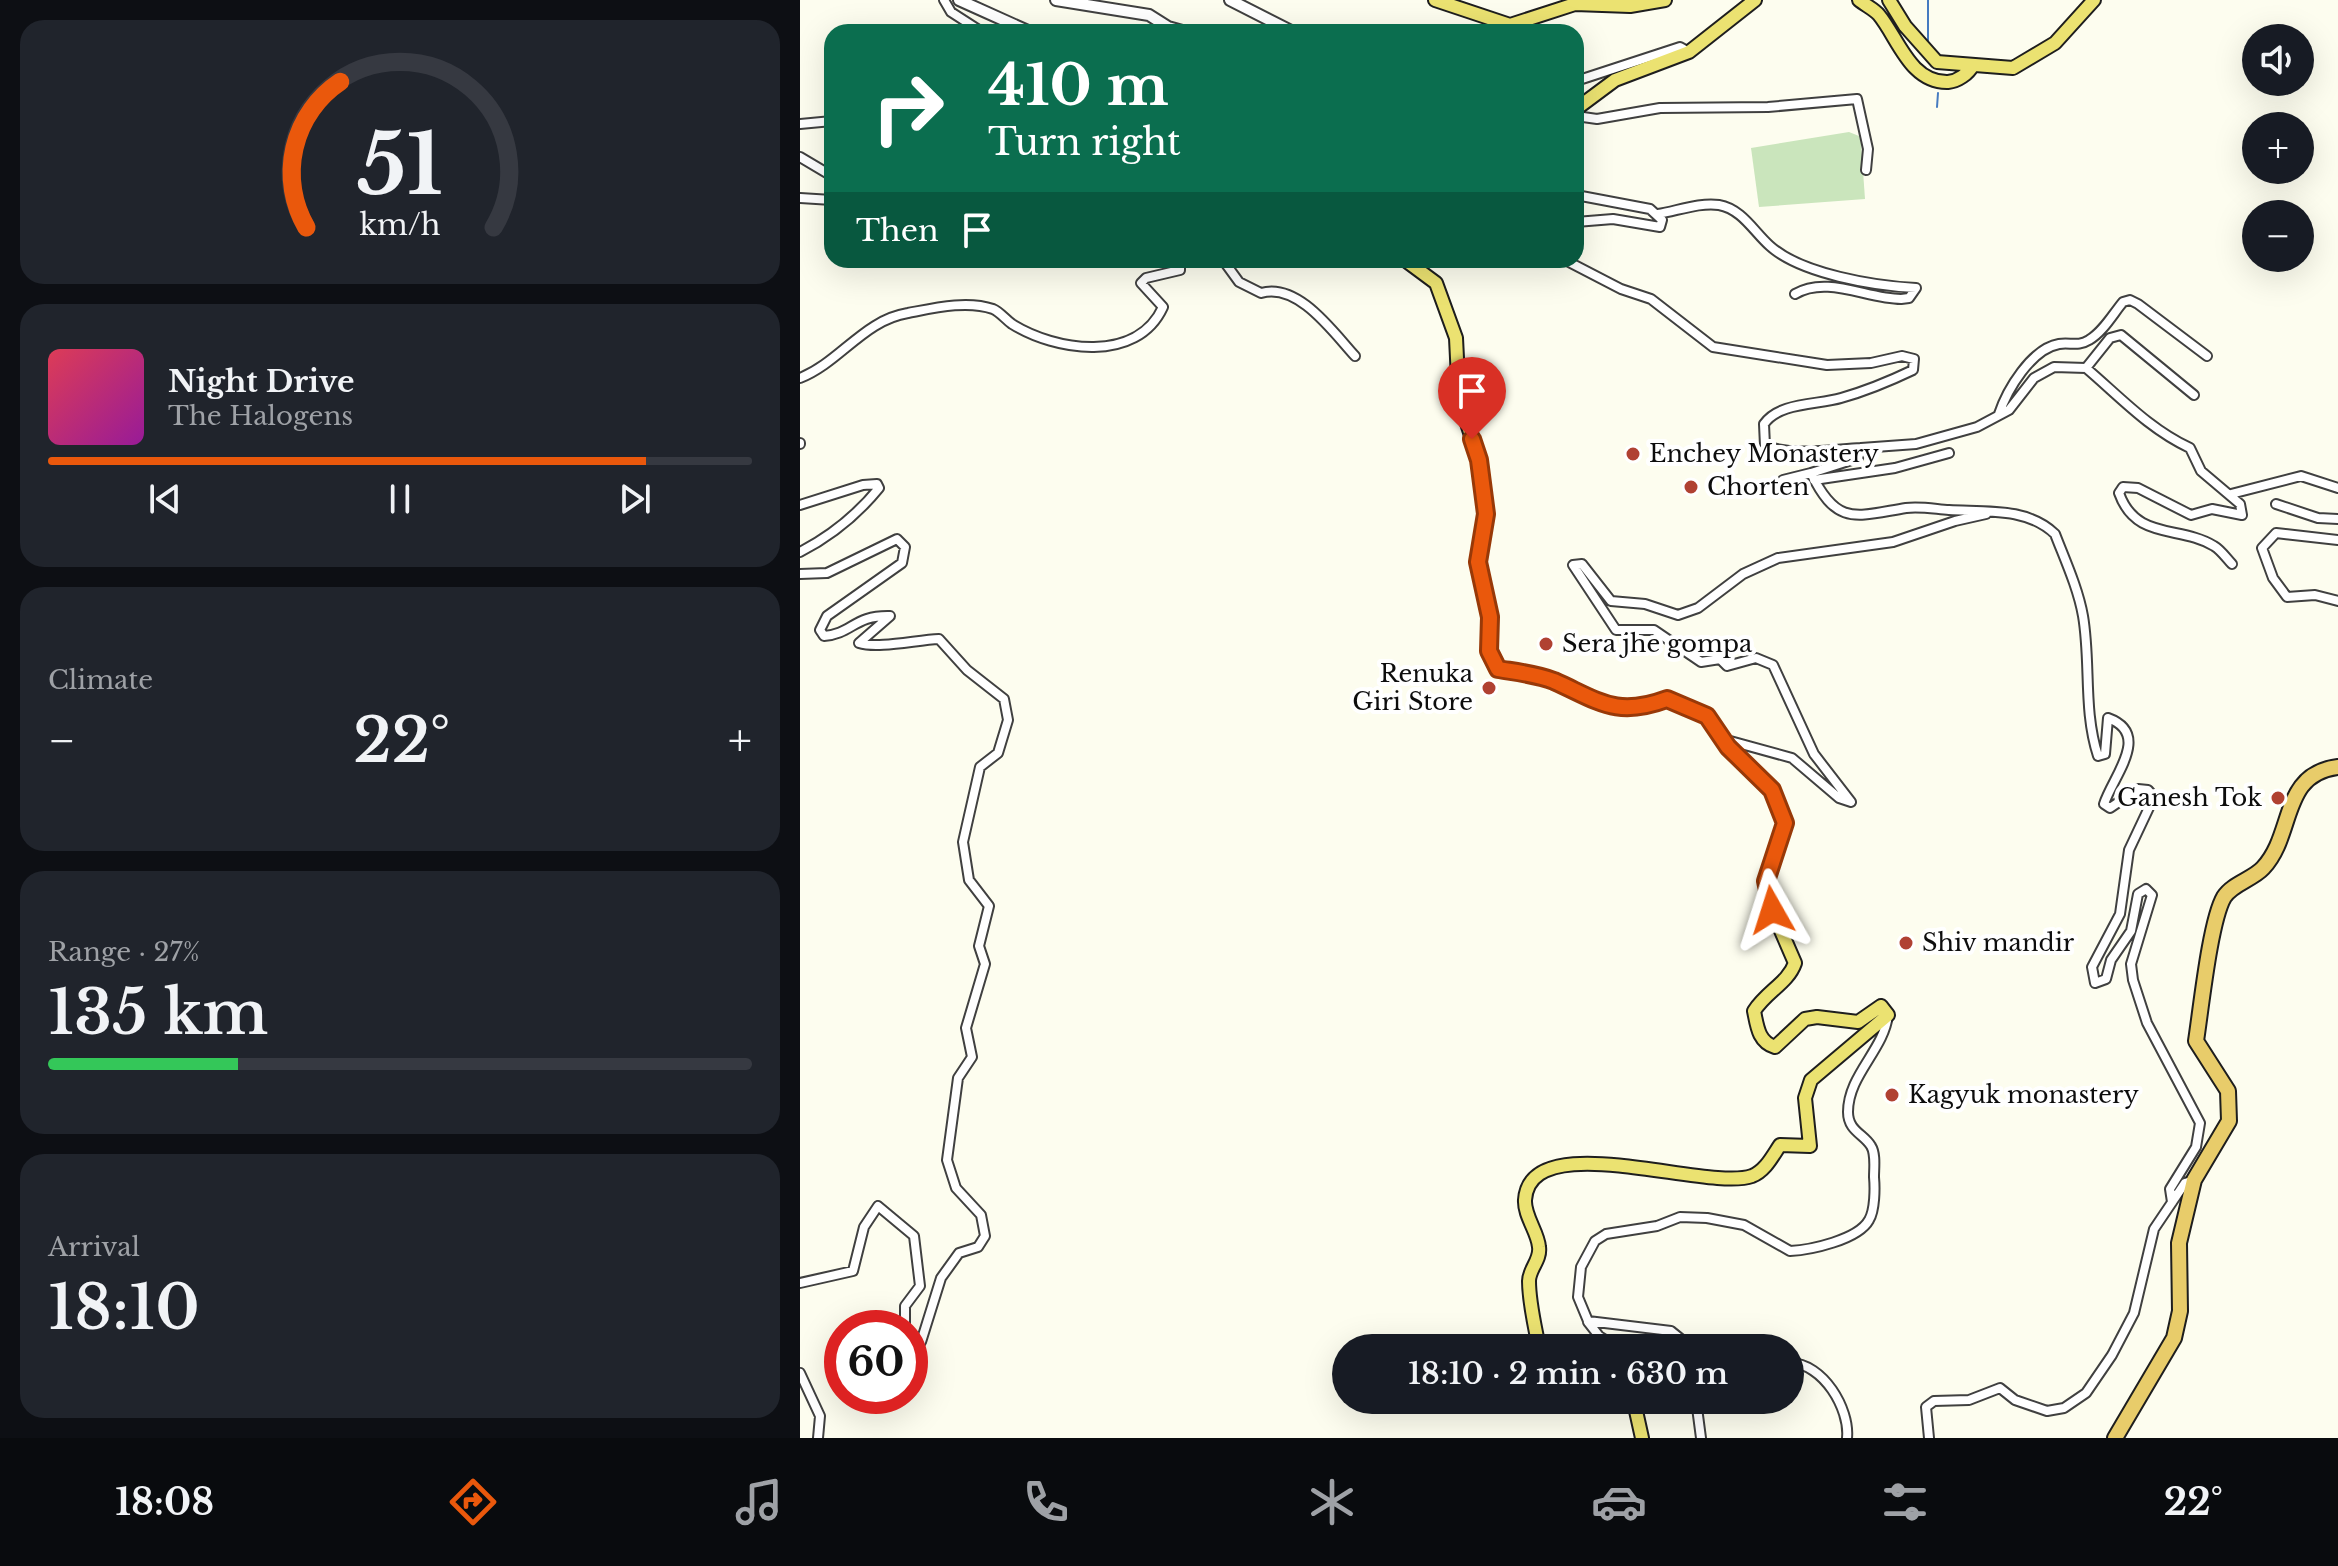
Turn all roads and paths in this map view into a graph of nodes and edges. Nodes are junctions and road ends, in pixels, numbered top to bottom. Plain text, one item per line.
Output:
1 (944, 0) edge
2 (959, 0) edge
3 (1056, 0) edge
4 (1230, 0) edge
5 (1435, 0) edge
6 (1665, 0) edge
7 (1755, 0) edge
8 (1859, 0) edge
9 (1889, 0) edge
10 (2094, 0) edge
11 (1609, 2) edge
12 (970, 24) edge
13 (1012, 24) edge
14 (1162, 24) edge
15 (1277, 24) edge
16 (1507, 24) edge
17 (1513, 24) edge
18 (1689, 52) junction
19 (1973, 65) junction
20 (1584, 78) edge
21 (1584, 103) edge
22 (1584, 117) edge
23 (824, 122) edge
24 (800, 124) edge
25 (800, 157) edge
26 (1866, 170) dead end
27 (824, 171) edge
28 (1584, 197) edge
29 (800, 198) edge
30 (824, 200) edge
31 (1658, 214) junction
32 (1584, 221) edge
33 (1180, 268) edge
34 (1229, 268) edge
35 (1416, 268) edge
36 (1580, 268) edge
37 (1795, 294) dead end
38 (1355, 356) dead end
39 (2207, 356) dead end
40 (2086, 368) junction
41 (800, 378) edge
42 (2194, 395) dead end
43 (1999, 414) junction
44 (1861, 448) junction
45 (1949, 453) dead end
46 (1812, 477) junction
47 (1783, 480) dead end
48 (2338, 488) edge
49 (2231, 494) junction
50 (2276, 504) dead end
51 (800, 505) edge
52 (2002, 511) junction
53 (2338, 522) edge
54 (2338, 540) edge
55 (800, 552) edge
56 (2232, 564) dead end
57 (800, 574) edge
58 (2338, 601) edge
59 (1723, 739) junction
60 (2338, 767) edge
61 (1888, 1015) junction
62 (2194, 1180) junction
63 (2172, 1202) junction
64 (800, 1283) edge
65 (905, 1310) edge
66 (928, 1320) edge
67 (1588, 1321) junction
68 (1537, 1334) edge
69 (1598, 1334) edge
70 (1675, 1334) edge
71 (1804, 1367) edge
72 (800, 1373) edge
73 (1637, 1414) edge
74 (1698, 1414) edge
75 (818, 1438) edge
76 (1642, 1438) edge
77 (1701, 1438) edge
78 (1847, 1438) edge
79 (1929, 1438) edge
80 (2115, 1438) edge

1 - 12 street
2 - 13 street
3 - 14 street
4 - 15 street
5 - 16 main road
6 - 11 main road
7 - 18 main road
8 - 19 main road
9 - 19 main road
10 - 19 main road
11 - 17 main road
18 - 20 street
18 - 21 main road
22 - 26 street
23 - 24 street
25 - 27 street
28 - 31 street
29 - 30 street
31 - 32 street
31 - 37 street
33 - 41 street
34 - 38 street
35 - 59 main road
36 - 44 street
39 - 43 street
40 - 42 street
40 - 43 street
40 - 49 street
43 - 44 street
44 - 46 street
45 - 46 street
46 - 47 street
46 - 52 street
48 - 49 street
49 - 56 street
50 - 53 street
51 - 55 street
52 - 59 street
52 - 63 street
54 - 58 street
57 - 66 street
59 - 61 main road
60 - 62 highway
61 - 67 street
61 - 68 main road
62 - 63 street
62 - 80 highway
63 - 79 street
64 - 65 street
67 - 69 street
67 - 70 street
71 - 78 street
72 - 75 street
73 - 76 main road
74 - 77 street

